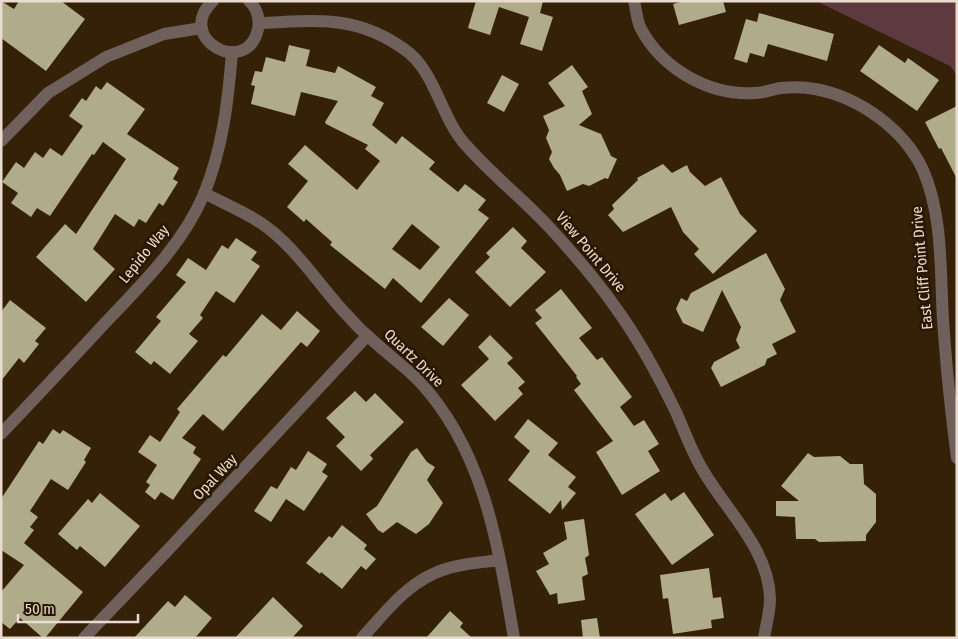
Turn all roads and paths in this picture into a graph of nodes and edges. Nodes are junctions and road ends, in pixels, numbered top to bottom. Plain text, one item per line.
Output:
1 (212, 1) edge
2 (248, 1) edge
3 (634, 1) edge
4 (260, 23) junction
5 (202, 28) junction
6 (232, 52) junction
7 (1, 141) edge
8 (204, 193) junction
9 (367, 336) junction
10 (1, 434) edge
11 (957, 458) edge
12 (500, 560) junction
13 (84, 638) edge
14 (362, 638) edge
15 (514, 638) edge
16 (764, 638) edge

1 - 5 street
2 - 4 street
3 - 11 street, East Cliff Point Drive
4 - 6 street
4 - 16 street, View Point Drive
5 - 6 street
5 - 7 street
6 - 8 street, Lepido Way
8 - 9 street, Quartz Drive
8 - 10 street, Lepido Way
9 - 12 street, Quartz Drive
9 - 13 street, Opal Way
12 - 14 street
12 - 15 street, Quartz Drive

